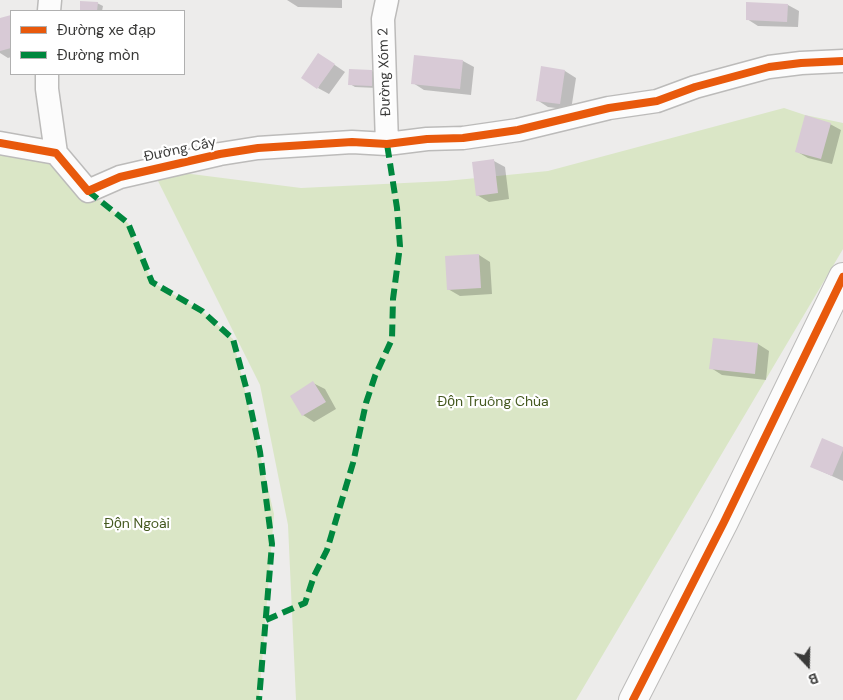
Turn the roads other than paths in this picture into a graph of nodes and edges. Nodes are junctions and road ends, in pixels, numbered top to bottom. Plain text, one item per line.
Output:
1 (387, 0) edge
2 (843, 61) edge
3 (47, 75) edge
4 (0, 143) edge
5 (387, 144) junction
6 (56, 153) junction
7 (843, 276) edge
8 (633, 700) edge

1 - 5 street, Đường Xóm 2
2 - 5 street
3 - 6 street
4 - 6 street
5 - 6 street, Đường Cấy
7 - 8 street

